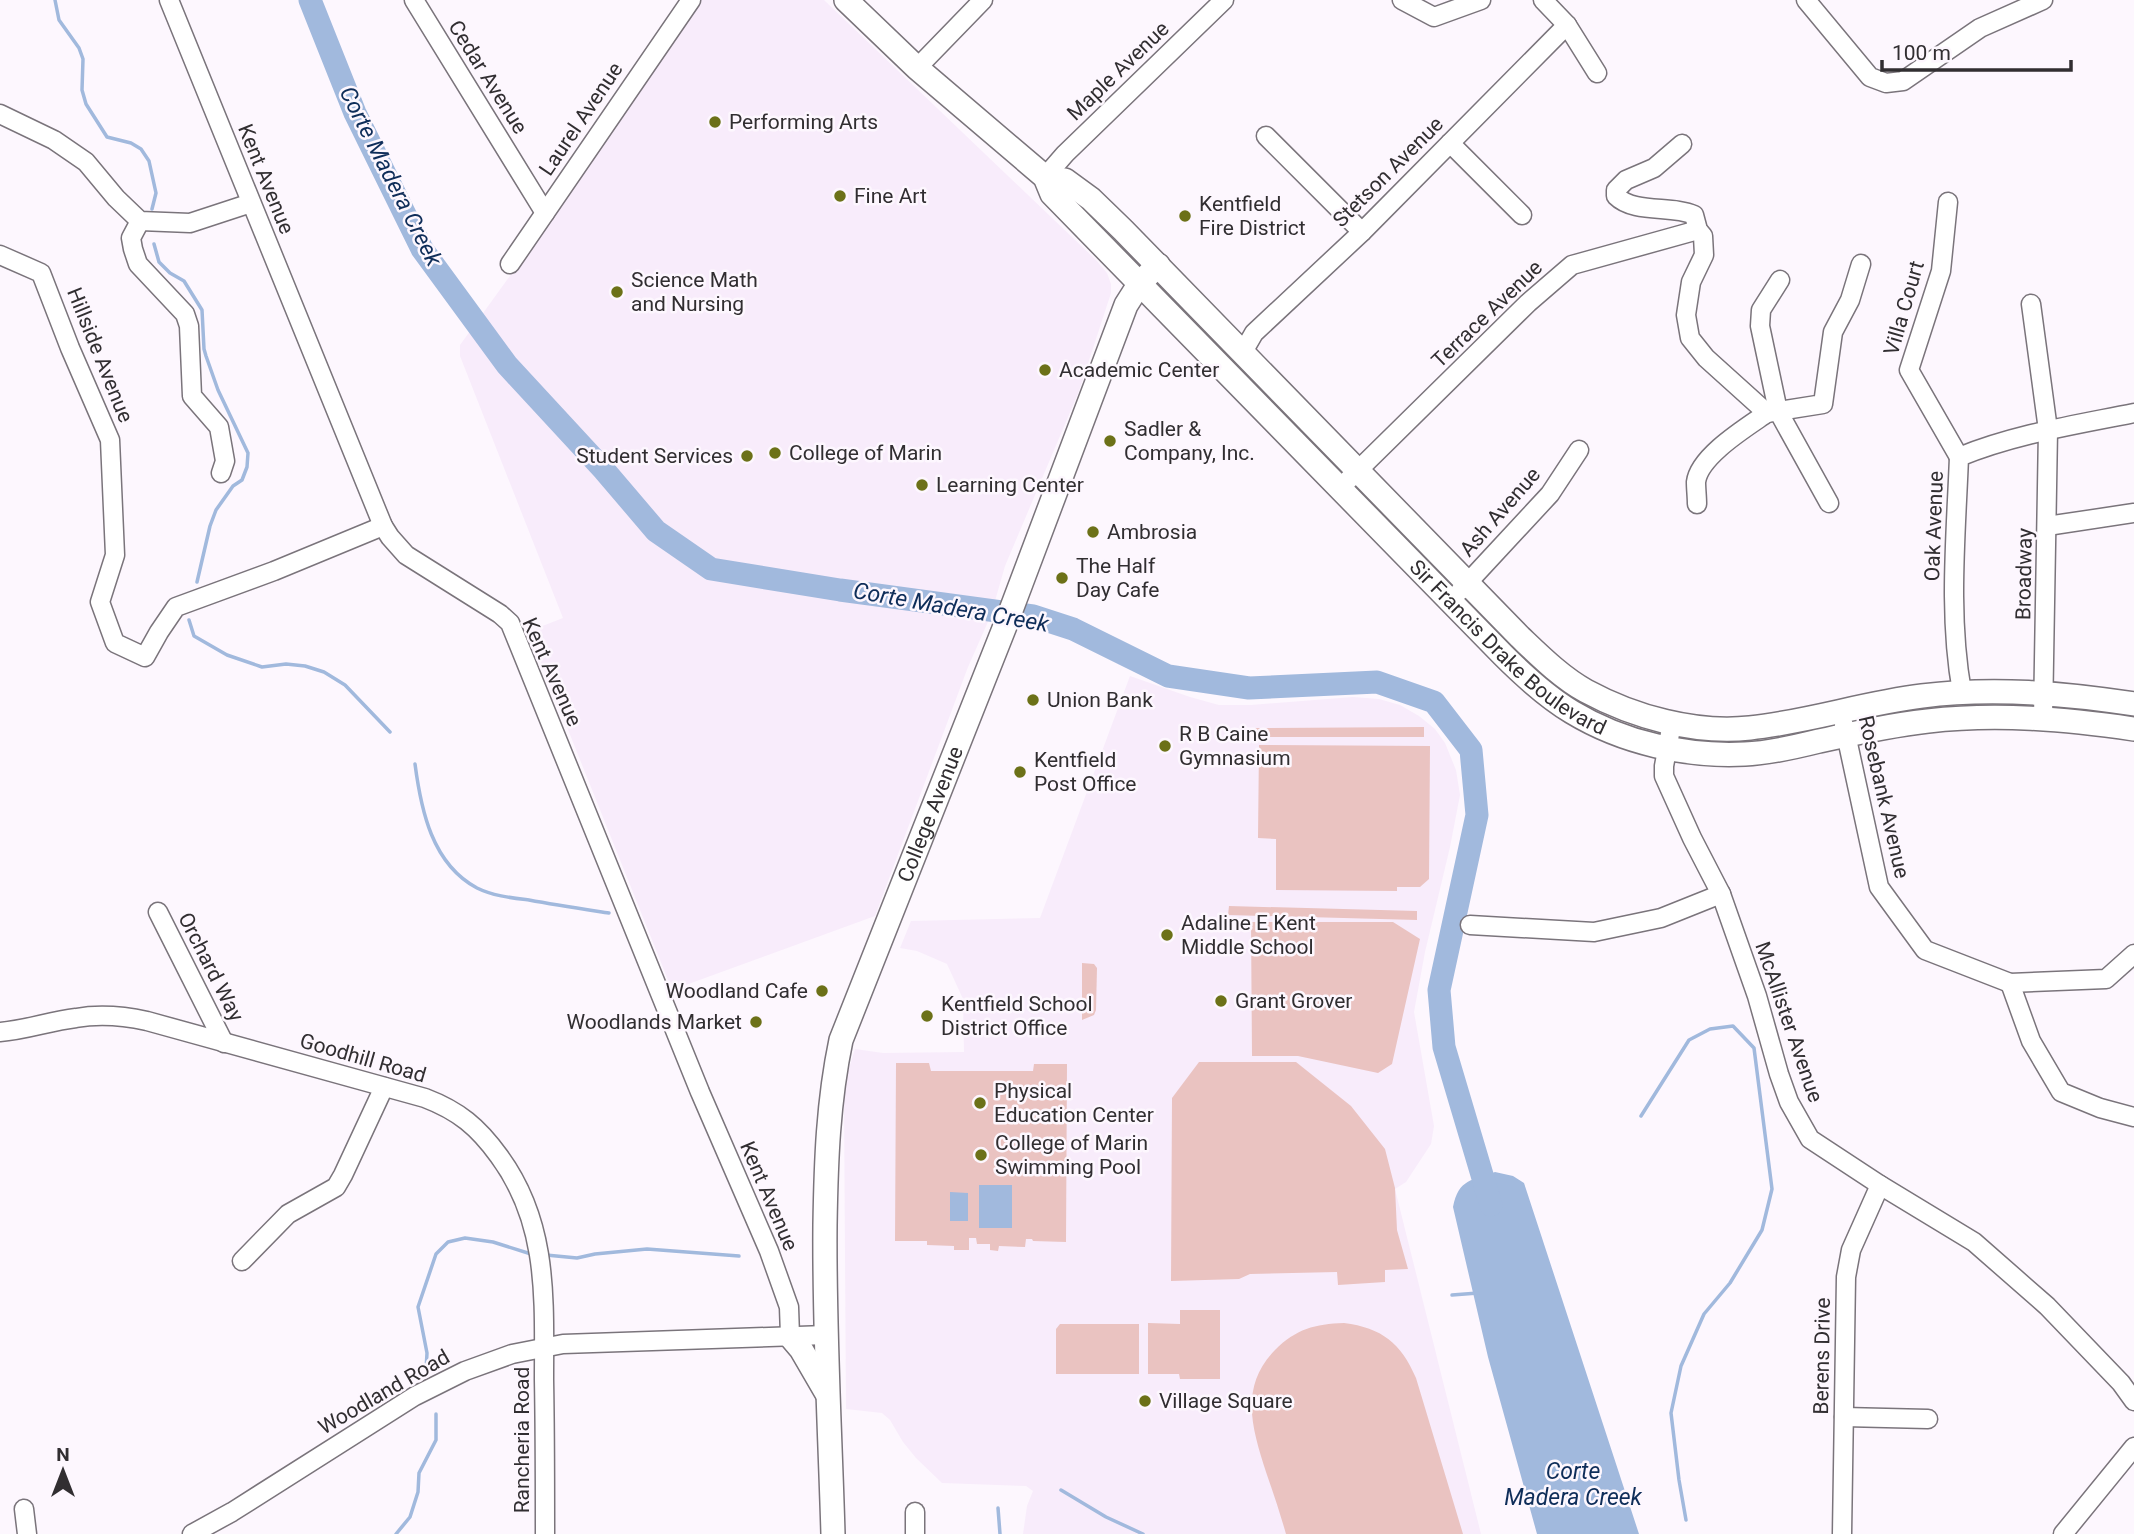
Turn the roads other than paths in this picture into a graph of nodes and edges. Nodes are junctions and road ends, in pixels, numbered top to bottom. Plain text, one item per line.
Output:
1 (169, 0) edge
2 (414, 0) edge
3 (846, 0) edge
4 (984, 0) edge
5 (1224, 0) edge
6 (1402, 0) edge
7 (1481, 0) edge
8 (1543, 0) edge
9 (1806, 0) edge
10 (2043, 0) edge
11 (685, 3) edge
12 (1567, 25) junction
13 (917, 68) junction
14 (1597, 73) dead end
15 (0, 114) edge
16 (1266, 136) dead end
17 (1450, 143) junction
18 (1682, 144) dead end
19 (1045, 177) junction
20 (1948, 202) dead end
21 (251, 203) junction
22 (545, 213) junction
23 (1522, 215) dead end
24 (140, 221) junction
25 (1698, 230) junction
26 (1362, 232) junction
27 (0, 256) edge
28 (510, 264) dead end
29 (1861, 264) dead end
30 (1158, 265) junction
31 (1780, 280) dead end
32 (1140, 283) junction
33 (2031, 304) dead end
34 (1243, 352) junction
35 (1773, 412) junction
36 (2134, 413) edge
37 (2048, 430) junction
38 (1579, 450) dead end
39 (1959, 457) junction
40 (1359, 471) junction
41 (221, 473) dead end
42 (1340, 488) junction
43 (1829, 503) dead end
44 (1698, 504) dead end
45 (2134, 513) edge
46 (383, 526) junction
47 (2047, 526) junction
48 (1468, 583) junction
49 (1450, 601) junction
50 (1962, 692) junction
51 (2045, 693) junction
52 (2134, 704) edge
53 (1841, 710) junction
54 (2043, 718) junction
55 (1672, 723) junction
56 (2134, 729) edge
57 (1846, 735) junction
58 (1667, 748) junction
59 (1721, 894) junction
60 (158, 912) dead end
61 (1470, 925) dead end
62 (2134, 954) edge
63 (2010, 983) junction
64 (0, 1032) edge
65 (224, 1043) junction
66 (384, 1087) junction
67 (2134, 1116) edge
68 (1880, 1185) junction
69 (242, 1261) dead end
70 (826, 1335) junction
71 (790, 1336) junction
72 (544, 1347) junction
73 (827, 1394) junction
74 (2134, 1401) edge
75 (1844, 1417) junction
76 (1928, 1419) dead end
77 (2134, 1447) edge
78 (24, 1509) dead end
79 (915, 1511) dead end
80 (27, 1534) edge
81 (192, 1534) edge
82 (545, 1534) edge
83 (833, 1534) edge
84 (915, 1534) edge
85 (1842, 1534) edge
86 (2063, 1534) edge

1 - 21 street, Kent Avenue
2 - 22 street, Cedar Avenue
3 - 13 main road, Sir Francis Drake Boulevard
4 - 13 street
5 - 19 street, Maple Avenue
6 - 7 street
8 - 12 street
9 - 10 street
11 - 22 street, Laurel Avenue
12 - 14 street
12 - 17 street, Stetson Avenue
13 - 19 main road, Sir Francis Drake Boulevard
15 - 24 street
16 - 26 street
17 - 23 street
17 - 26 street, Stetson Avenue
18 - 25 street
19 - 30 main road, Sir Francis Drake Boulevard
19 - 32 main road, Sir Francis Drake Boulevard
20 - 39 street, Villa Court
21 - 24 street
21 - 46 street, Kent Avenue
22 - 28 street, Laurel Avenue
24 - 41 street
25 - 35 street
25 - 40 street, Terrace Avenue
26 - 34 street, Stetson Avenue
27 - 46 street, Hillside Avenue
29 - 35 street
30 - 32 main road, College Avenue
30 - 34 main road, Sir Francis Drake Boulevard
31 - 35 street
32 - 42 main road, Sir Francis Drake Boulevard
32 - 70 main road, College Avenue
33 - 37 street, Broadway
34 - 40 main road, Sir Francis Drake Boulevard
35 - 43 street
35 - 44 street
36 - 37 street, Oak Avenue
37 - 39 street, Oak Avenue
37 - 47 street, Broadway
38 - 48 street, Ash Avenue
39 - 50 street, Oak Avenue
40 - 42 street, Terrace Avenue
40 - 48 main road, Sir Francis Drake Boulevard
42 - 49 main road, Sir Francis Drake Boulevard
45 - 47 street
46 - 71 street, Kent Avenue
47 - 51 street, Broadway
48 - 49 street, Ash Avenue
48 - 55 main road, Sir Francis Drake Boulevard
49 - 58 main road, Sir Francis Drake Boulevard
50 - 51 main road, Sir Francis Drake Boulevard
50 - 53 main road, Sir Francis Drake Boulevard
51 - 52 main road, Sir Francis Drake Boulevard
51 - 54 street, Broadway
53 - 55 main road, Sir Francis Drake Boulevard
53 - 57 street, Rosebank Avenue
54 - 56 main road, Sir Francis Drake Boulevard
54 - 57 main road, Sir Francis Drake Boulevard
55 - 58 street, McAllister Avenue
57 - 58 main road, Sir Francis Drake Boulevard
57 - 63 street, Rosebank Avenue
58 - 59 street, McAllister Avenue
59 - 61 street
59 - 68 street, McAllister Avenue
60 - 65 street, Orchard Way
62 - 63 street, Rosebank Avenue
63 - 67 street
64 - 65 street, Goodhill Road
65 - 66 street, Goodhill Road
66 - 69 street
66 - 72 street, Goodhill Road
68 - 74 street, McAllister Avenue
68 - 75 street, Berens Drive
70 - 71 street, Woodland Road
70 - 73 main road, College Avenue
71 - 72 street, Woodland Road
71 - 73 main road
72 - 81 street, Woodland Road
72 - 82 street, Rancheria Road
73 - 83 main road, College Avenue
75 - 76 street
75 - 85 street, Berens Drive
77 - 86 street
78 - 80 street
79 - 84 street

